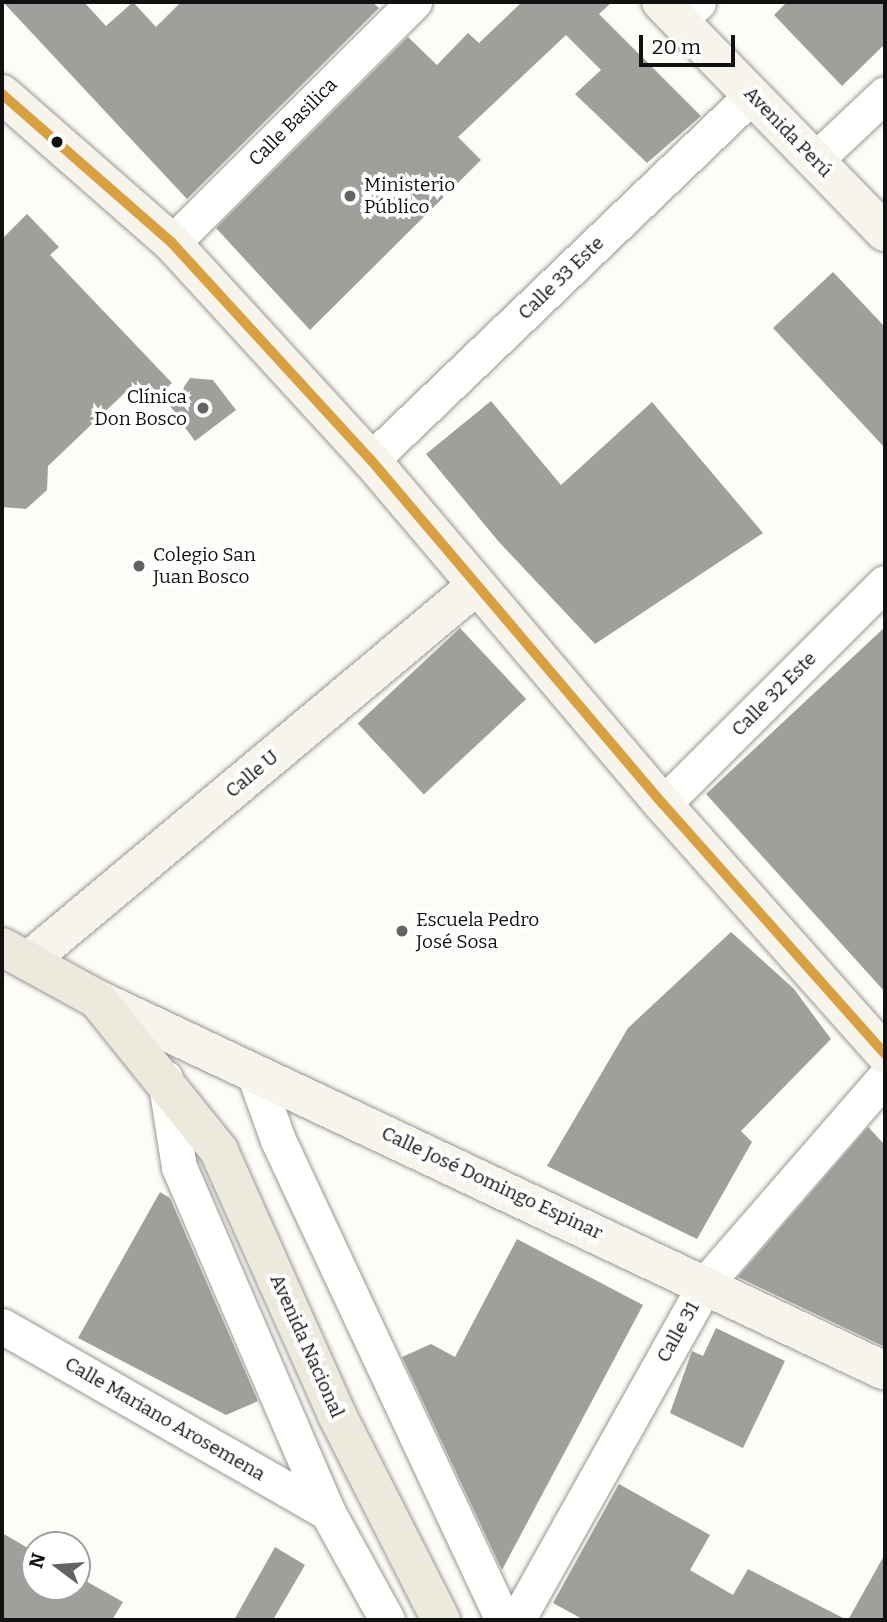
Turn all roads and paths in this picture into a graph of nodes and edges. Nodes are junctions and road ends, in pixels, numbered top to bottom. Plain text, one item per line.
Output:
1 (414, 2) edge
2 (679, 8) edge
3 (2, 94) edge
4 (885, 94) edge
5 (752, 95) junction
6 (815, 160) junction
7 (885, 232) edge
8 (172, 243) junction
9 (371, 460) junction
10 (885, 583) edge
11 (476, 586) junction
12 (663, 804) junction
13 (15, 954) edge
14 (97, 999) junction
15 (885, 1054) edge
16 (254, 1073) junction
17 (885, 1077) edge
18 (165, 1078) junction
19 (706, 1283) junction
20 (2, 1326) edge
21 (885, 1371) edge
22 (327, 1513) junction
23 (387, 1620) edge
24 (441, 1620) edge
25 (503, 1620) edge
26 (517, 1620) edge

1 - 8 street, Calle Basilica
2 - 5 main road, Avenida Perú
3 - 8 main road
4 - 6 street
5 - 6 main road, Avenida Perú
5 - 9 street, Calle 33 Este
6 - 7 main road, Avenida Perú
8 - 9 main road
9 - 11 main road
10 - 12 street, Calle 32 Este
11 - 12 main road
11 - 13 main road, Calle U
12 - 15 main road
13 - 14 main road, Avenida Nacional
14 - 16 main road, Calle José Domingo Espinar
14 - 18 main road, Avenida Nacional
16 - 19 main road, Calle José Domingo Espinar
16 - 25 street
17 - 19 street, Calle 31
18 - 22 street
18 - 24 main road, Avenida Nacional
19 - 21 main road, Calle José Domingo Espinar
19 - 26 street, Calle 31
20 - 22 street, Calle Mariano Arosemena
22 - 23 street

